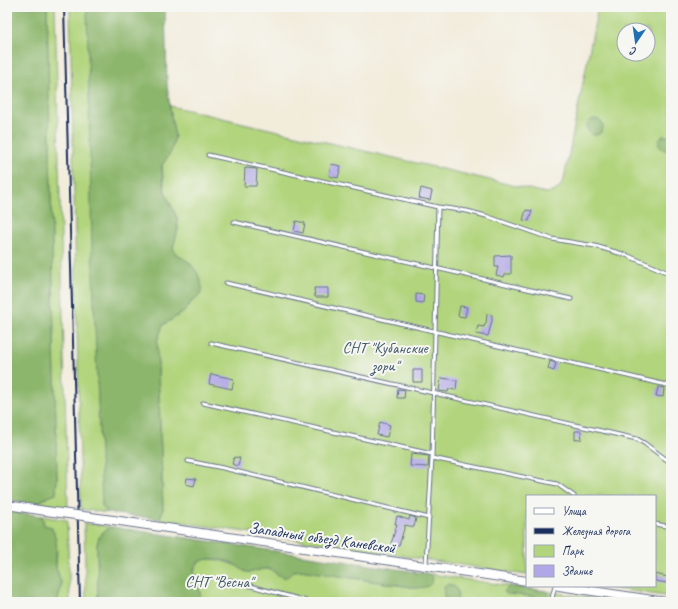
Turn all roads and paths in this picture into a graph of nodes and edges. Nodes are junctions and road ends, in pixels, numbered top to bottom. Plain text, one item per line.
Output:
1 (208, 155) dead end
2 (438, 207) junction
3 (234, 222) dead end
4 (437, 268) junction
5 (671, 274) edge
6 (226, 283) dead end
7 (570, 299) dead end
8 (435, 330) junction
9 (211, 343) dead end
10 (671, 386) edge
11 (434, 392) junction
12 (203, 403) dead end
13 (432, 456) junction
14 (188, 461) dead end
15 (671, 463) edge
16 (573, 495) edge
17 (7, 505) edge
18 (429, 518) junction
19 (656, 524) edge
20 (671, 527) edge
21 (426, 566) junction
22 (229, 580) dead end
23 (526, 581) edge
24 (555, 587) edge
25 (566, 587) edge
26 (310, 602) edge
27 (551, 602) edge
28 (666, 602) edge

1 - 2 lane
2 - 4 lane
2 - 5 lane
3 - 4 lane
4 - 7 lane
4 - 8 lane
6 - 8 lane
8 - 10 lane
8 - 11 lane
9 - 11 lane
11 - 13 lane
11 - 15 lane
12 - 13 lane
13 - 16 lane
13 - 18 lane
14 - 18 lane
17 - 21 main road, Западный объезд Каневской, bridge
18 - 21 lane
19 - 20 lane
21 - 23 main road, Западный объезд Каневской
22 - 26 lane
24 - 27 lane
25 - 28 main road

